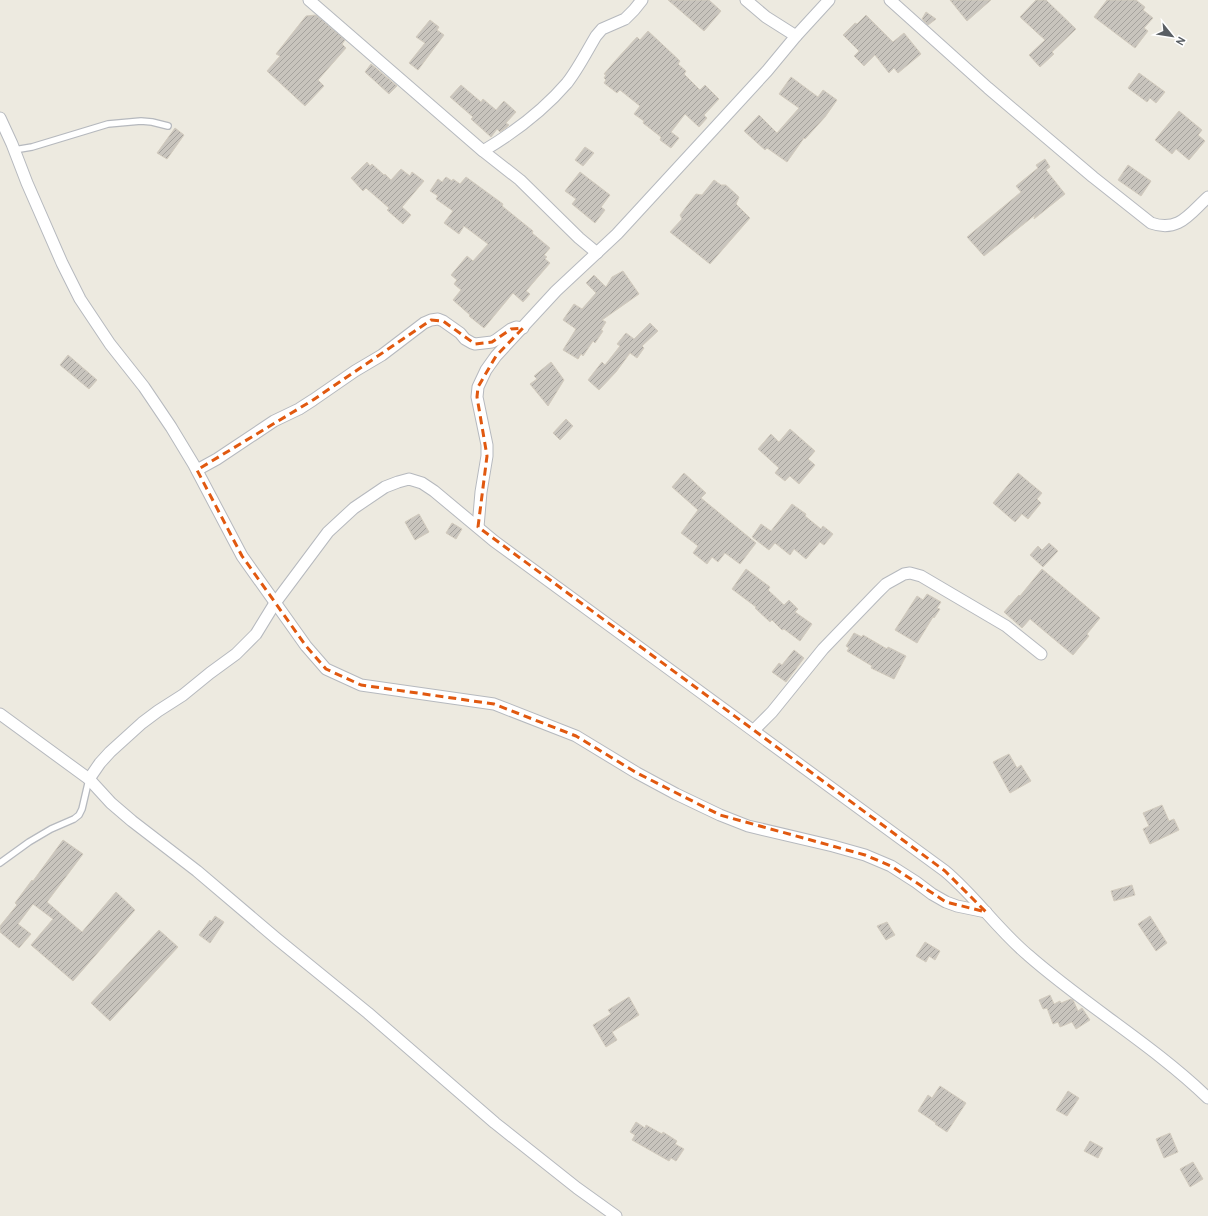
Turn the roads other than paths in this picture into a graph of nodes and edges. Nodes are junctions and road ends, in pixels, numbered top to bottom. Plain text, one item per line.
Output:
1 (309, 0) edge
2 (642, 0) edge
3 (746, 0) edge
4 (829, 0) edge
5 (890, 0) edge
6 (796, 36) junction
7 (0, 118) edge
8 (168, 126) dead end
9 (14, 150) junction
10 (483, 151) junction
11 (1208, 196) edge
12 (598, 253) junction
13 (523, 328) junction
14 (196, 470) junction
15 (478, 527) junction
16 (275, 603) junction
17 (1041, 654) dead end
18 (0, 714) edge
19 (754, 730) junction
20 (89, 779) junction
21 (0, 863) edge
22 (986, 912) junction
23 (1208, 1098) edge
24 (616, 1216) edge

1 - 10 street
2 - 10 street
3 - 6 street
4 - 6 street
5 - 11 street
6 - 12 street
7 - 9 street
8 - 9 lane
9 - 14 street
10 - 12 street
12 - 13 street
13 - 14 street
13 - 15 street
14 - 16 street
15 - 16 street
15 - 19 street
16 - 20 street
16 - 22 street
17 - 19 street
18 - 20 street
19 - 22 street
20 - 21 lane
20 - 24 street
22 - 23 street

